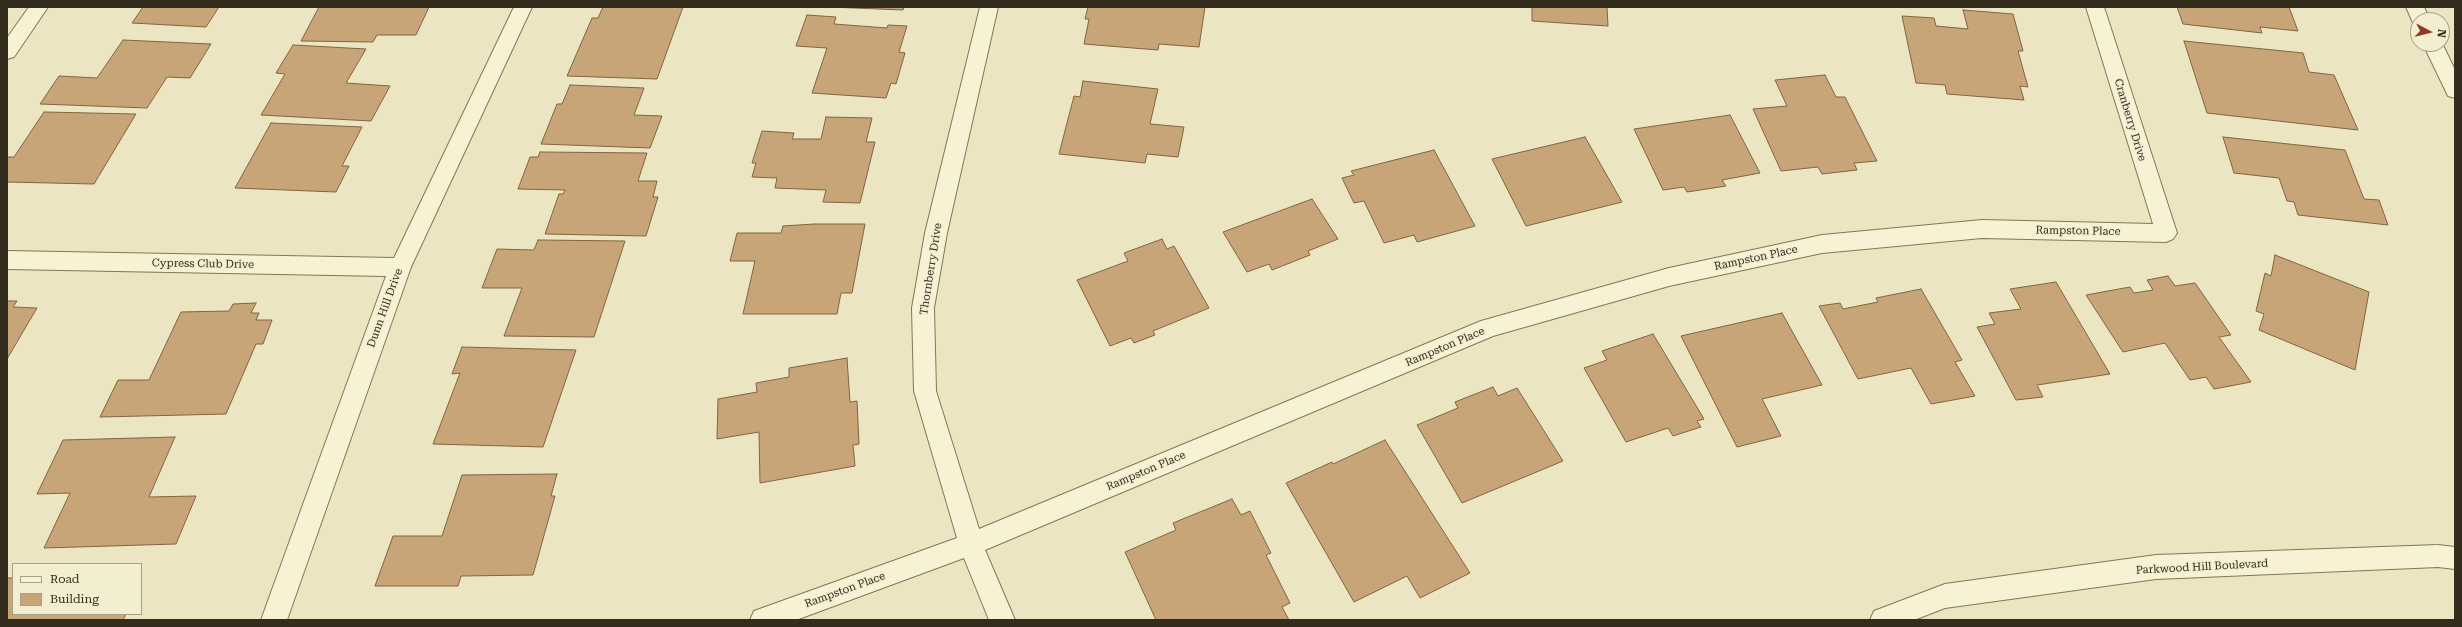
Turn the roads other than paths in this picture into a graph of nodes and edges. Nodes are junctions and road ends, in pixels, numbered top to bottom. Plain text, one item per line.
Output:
1 (39, 7) edge
2 (523, 7) edge
3 (989, 7) edge
4 (2095, 7) edge
5 (7, 52) edge
6 (2437, 52) edge
7 (2455, 91) edge
8 (2166, 233) joint
9 (7, 260) edge
10 (400, 267) junction
11 (971, 544) junction
12 (2455, 558) edge
13 (274, 620) edge
14 (763, 620) edge
15 (1002, 620) edge
16 (1883, 620) edge

1 - 5 street
2 - 10 street, Dunn Hill Drive
3 - 11 street, Thornberry Drive
4 - 8 street, Cranberry Drive
6 - 7 street
8 - 11 street, Rampston Place
9 - 10 street, Cypress Club Drive
10 - 13 street, Dunn Hill Drive
11 - 14 street, Rampston Place
11 - 15 street, Thornberry Drive
12 - 16 street, Parkwood Hill Boulevard

